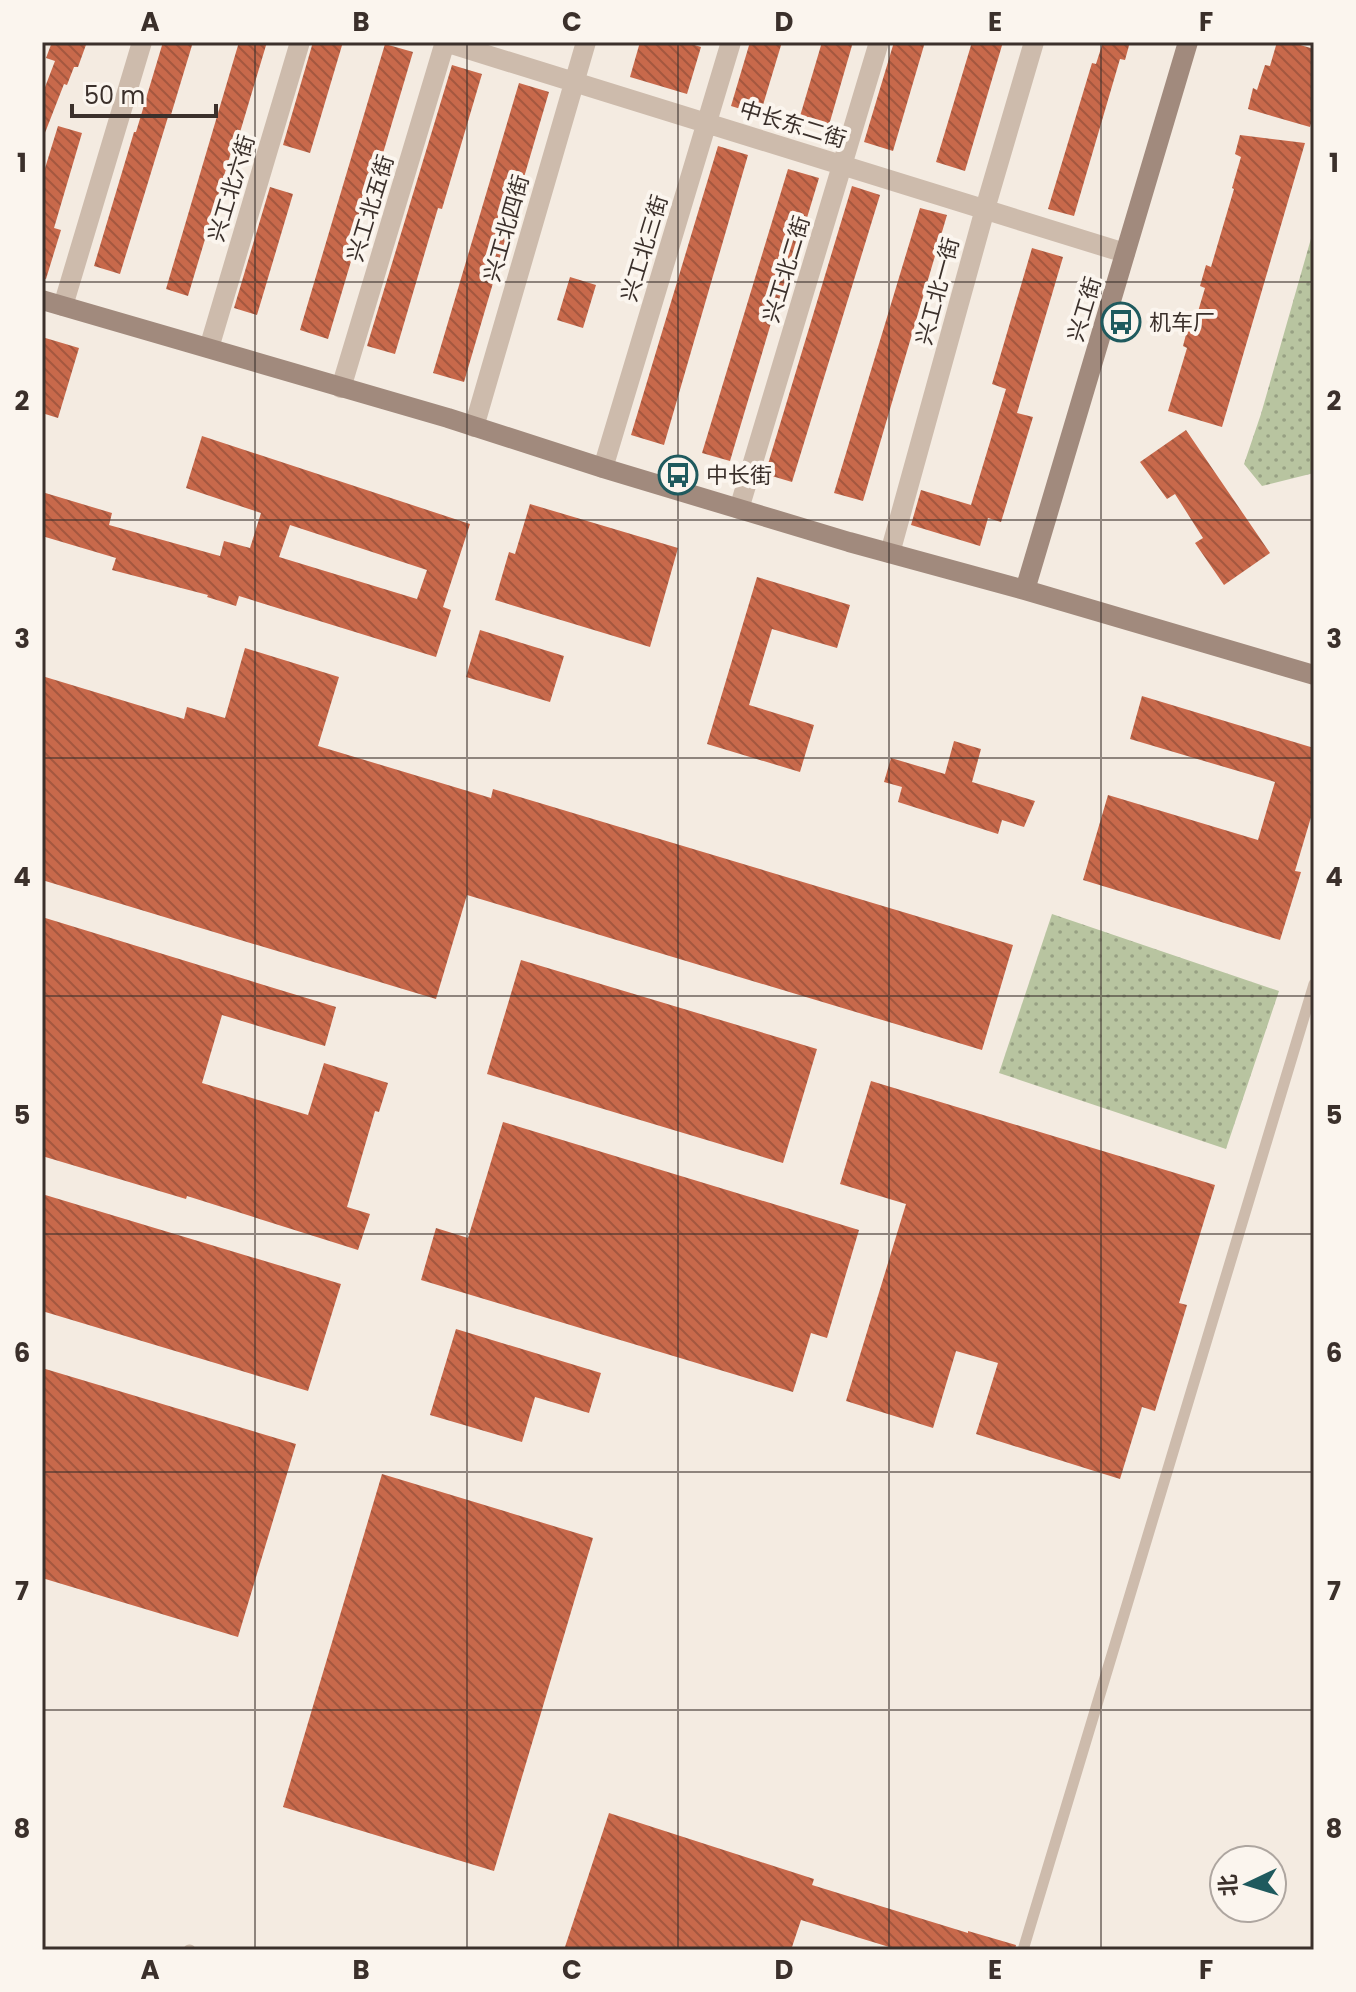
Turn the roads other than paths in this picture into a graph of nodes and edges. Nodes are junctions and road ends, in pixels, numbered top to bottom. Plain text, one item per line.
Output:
1 (142, 42) edge
2 (300, 42) edge
3 (445, 42) edge
4 (586, 42) edge
5 (731, 42) edge
6 (879, 42) edge
7 (1034, 42) edge
8 (1188, 42) edge
9 (573, 81) junction
10 (707, 122) junction
11 (843, 165) junction
12 (985, 209) junction
13 (1125, 253) junction
14 (42, 300) edge
15 (63, 306) junction
16 (209, 348) junction
17 (341, 388) junction
18 (474, 427) junction
19 (603, 468) junction
20 (739, 509) junction
21 (890, 553) junction
22 (1025, 590) junction
23 (1314, 675) edge
24 (1314, 984) edge
25 (1023, 1950) edge

1 - 15 street
2 - 16 street, 兴工北六街
3 - 9 street, 中长东二街
3 - 17 street, 兴工北五街
4 - 9 street, 兴工北四街
5 - 10 street, 兴工北三街
6 - 11 street, 兴工北二街
7 - 12 street, 兴工北一街
8 - 13 street, 兴工街
9 - 10 street, 中长东二街
9 - 18 street, 兴工北四街
10 - 11 street, 中长东二街
10 - 19 street, 兴工北三街
11 - 12 street, 中长东二街
11 - 20 street, 兴工北二街
12 - 13 street, 中长东二街
12 - 21 street, 兴工北一街
13 - 22 street, 兴工街
14 - 15 street
15 - 16 street
16 - 17 street
17 - 18 street
18 - 19 street
19 - 20 street
20 - 21 street
21 - 22 street
22 - 23 street
24 - 25 lane

